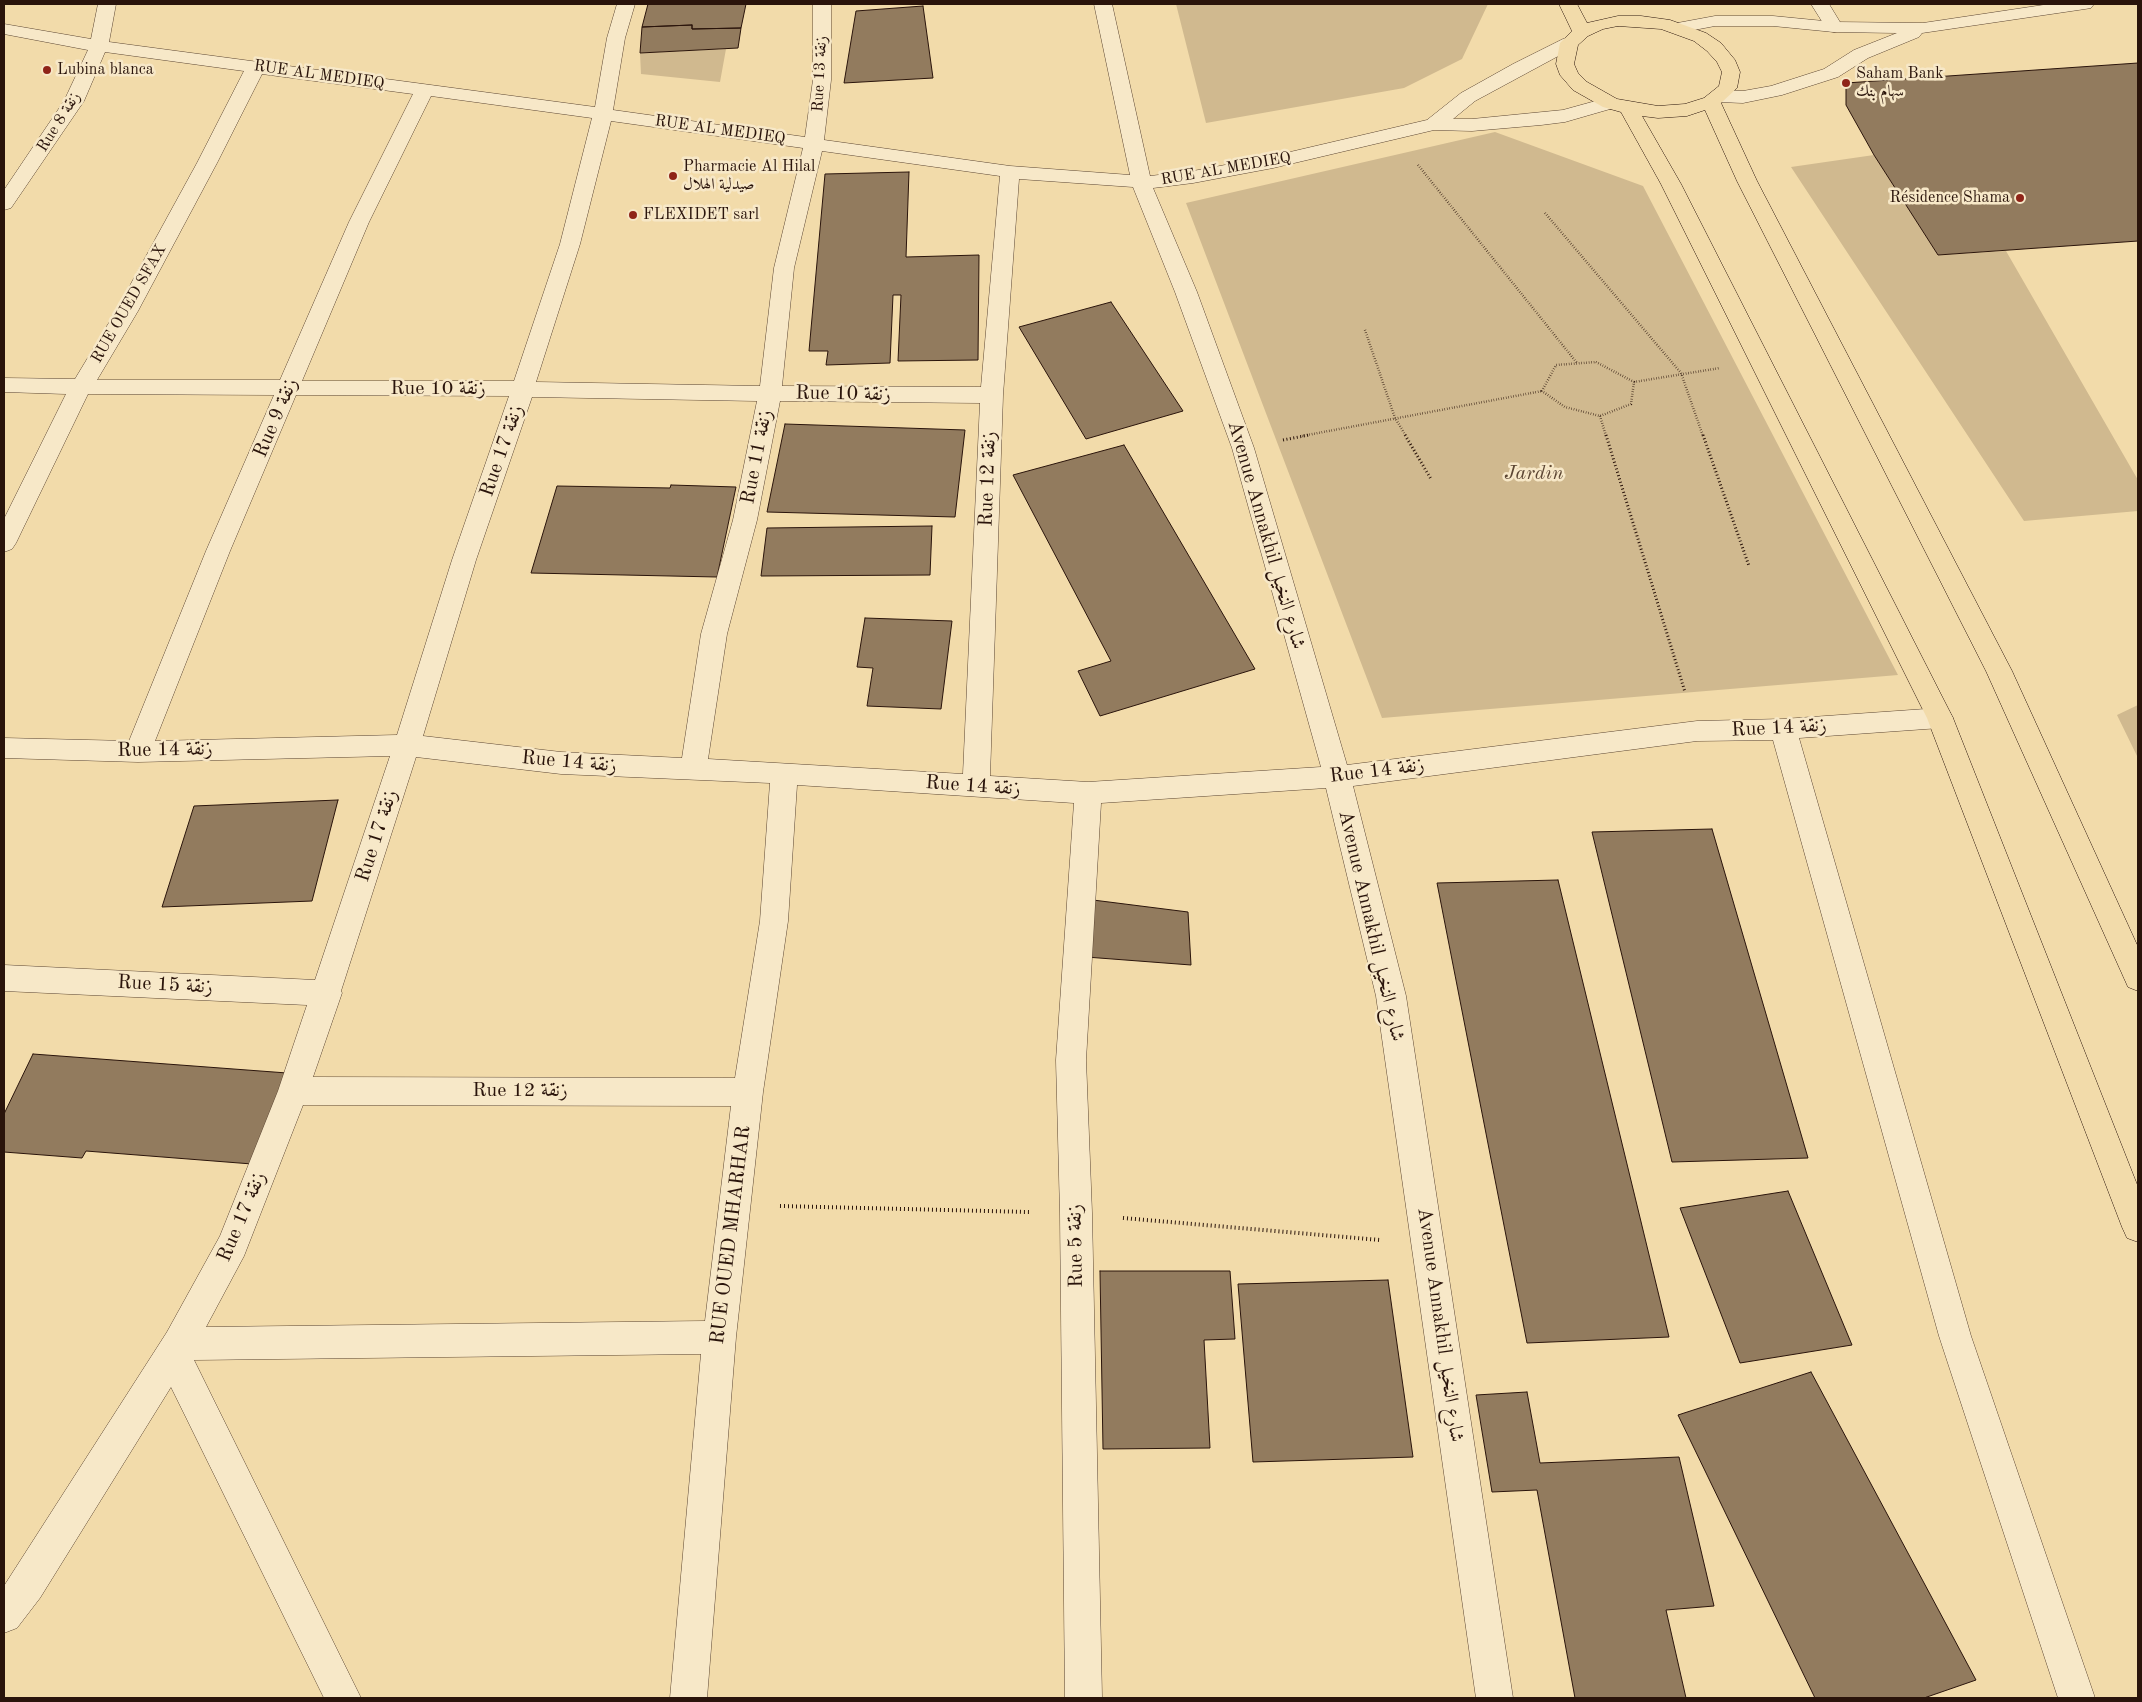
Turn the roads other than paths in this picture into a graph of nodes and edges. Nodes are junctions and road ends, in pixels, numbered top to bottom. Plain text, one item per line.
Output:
1 (107, 4) edge
2 (626, 4) edge
3 (822, 4) edge
4 (1103, 4) edge
5 (1568, 4) edge
6 (1646, 4) edge
7 (1820, 4) edge
8 (2085, 4) edge
9 (1671, 26) junction
10 (1834, 27) junction
11 (1923, 28) junction
12 (4, 29) edge
13 (1575, 38) junction
14 (99, 46) junction
15 (256, 66) junction
16 (425, 90) junction
17 (1715, 99) junction
18 (1619, 106) junction
19 (603, 114) junction
20 (1434, 124) junction
21 (814, 144) junction
22 (1010, 172) junction
23 (12, 180) edge
24 (1141, 182) junction
25 (4, 204) edge
26 (4, 385) edge
27 (81, 387) junction
28 (289, 388) junction
29 (523, 389) junction
30 (770, 393) junction
31 (992, 394) junction
32 (4, 542) edge
33 (1940, 718) junction
34 (1783, 729) junction
35 (407, 745) junction
36 (4, 748) edge
37 (138, 752) junction
38 (693, 770) junction
39 (784, 773) junction
40 (1337, 776) junction
41 (976, 786) junction
42 (1088, 793) junction
43 (2138, 978) edge
44 (7, 985) edge
45 (326, 992) junction
46 (293, 1091) junction
47 (748, 1092) junction
48 (2138, 1227) edge
49 (719, 1337) junction
50 (176, 1349) junction
51 (4, 1615) edge
52 (343, 1698) edge
53 (689, 1698) edge
54 (1084, 1698) edge
55 (1495, 1698) edge
56 (2077, 1698) edge

1 - 14 street, Rue 8 زنقة
2 - 19 street, Rue 17 زنقة
3 - 21 street, Rue 13 زنقة
4 - 24 street, Avenue Annakhil شارع النخيل
5 - 13 highway
6 - 9 highway
7 - 10 street
8 - 11 street
9 - 10 street
9 - 13 highway
9 - 17 highway
10 - 11 street
11 - 17 street
12 - 14 street, RUE AL MEDIEQ
13 - 18 highway
13 - 20 street, RUE AL MEDIEQ
14 - 15 street, RUE AL MEDIEQ
14 - 23 street, Rue 8 زنقة
15 - 16 street, RUE AL MEDIEQ
15 - 27 street, RUE OUED SFAX
16 - 19 street, RUE AL MEDIEQ
16 - 28 street, Rue 9 زنقة
17 - 18 highway
17 - 43 highway
18 - 20 street, RUE AL MEDIEQ
18 - 33 highway
19 - 21 street, RUE AL MEDIEQ
19 - 29 street, Rue 17 زنقة
20 - 24 street, RUE AL MEDIEQ
21 - 22 street, RUE AL MEDIEQ
21 - 30 street, Rue 11 زنقة
22 - 24 street, RUE AL MEDIEQ
22 - 31 street, Rue 12 زنقة
23 - 25 street, Rue 8 زنقة
24 - 40 street, Avenue Annakhil شارع النخيل
26 - 27 street, Rue 10 زنقة
27 - 28 street, Rue 10 زنقة
27 - 32 street, RUE OUED SFAX
28 - 29 street, Rue 10 زنقة
28 - 37 street, Rue 9 زنقة
29 - 30 street, Rue 10 زنقة
29 - 35 street, Rue 17 زنقة
30 - 31 street, Rue 10 زنقة
30 - 38 street, Rue 11 زنقة
31 - 41 street, Rue 12 زنقة
33 - 34 street, Rue 14 زنقة
33 - 48 highway
34 - 40 street, Rue 14 زنقة
34 - 56 street
35 - 37 street, Rue 14 زنقة
35 - 38 street, Rue 14 زنقة
35 - 45 street, Rue 17 زنقة
36 - 37 street, Rue 14 زنقة
38 - 39 street, Rue 14 زنقة
39 - 41 street, Rue 14 زنقة
39 - 47 street, RUE OUED MHARHAR
40 - 42 street, Rue 14 زنقة
40 - 55 street, Avenue Annakhil شارع النخيل
41 - 42 street, Rue 14 زنقة
42 - 54 street, Rue 5 زنقة
44 - 45 street, Rue 15 زنقة
45 - 46 street, Rue 17 زنقة
46 - 47 street, Rue 12 زنقة
46 - 50 street, Rue 17 زنقة
47 - 49 street, RUE OUED MHARHAR
49 - 50 street
49 - 53 street, RUE OUED MHARHAR
50 - 51 street, Rue 17 زنقة
50 - 52 street

